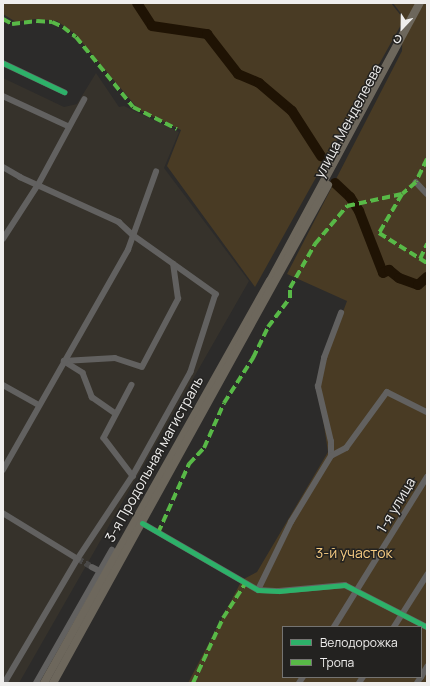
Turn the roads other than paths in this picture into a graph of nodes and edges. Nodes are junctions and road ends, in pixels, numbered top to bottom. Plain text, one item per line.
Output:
1 (420, 3) edge
2 (426, 3) edge
3 (3, 63) edge
4 (64, 92) dead end
5 (3, 96) edge
6 (84, 100) dead end
7 (68, 126) junction
8 (3, 167) edge
9 (156, 172) dead end
10 (416, 182) dead end
11 (38, 185) junction
12 (427, 194) edge
13 (133, 235) junction
14 (3, 239) edge
15 (290, 249) junction
16 (173, 264) junction
17 (341, 313) dead end
18 (64, 361) junction
19 (3, 385) edge
20 (132, 385) dead end
21 (39, 405) junction
22 (427, 412) edge
23 (115, 413) junction
24 (331, 456) junction
25 (3, 470) edge
26 (132, 476) junction
27 (427, 478) edge
28 (3, 513) edge
29 (142, 523) junction
30 (112, 550) dead end
31 (78, 559) junction
32 (92, 567) tunnel mouth
33 (100, 571) junction
34 (427, 575) edge
35 (258, 590) junction
36 (358, 590) junction
37 (403, 614) junction
38 (335, 626) edge
39 (395, 626) edge
40 (427, 627) edge
41 (5, 683) edge
42 (36, 683) edge
43 (44, 683) edge
44 (53, 683) edge

1 - 15 highway, улица Менделеева
2 - 15 highway, улица Менделеева
3 - 4 street
5 - 7 street
6 - 7 street
7 - 11 street
8 - 11 street
9 - 13 street
10 - 12 street
11 - 13 street
11 - 14 street
13 - 16 street
13 - 18 street
15 - 29 highway, 3-я Продольная магистраль
15 - 43 highway, 3-я Продольная магистраль
16 - 18 street
16 - 26 street
17 - 24 street
18 - 21 street
18 - 23 street
19 - 21 street
20 - 23 street
21 - 25 street
22 - 24 street
23 - 26 street
24 - 35 street
26 - 31 street
27 - 36 street, 1-я улица
28 - 31 street
29 - 35 street
29 - 44 highway, 3-я Продольная магистраль
30 - 33 street
31 - 41 street
32 - 33 street
33 - 42 street
34 - 37 street
35 - 36 street
36 - 37 street
36 - 38 street, 1-я улица
37 - 39 street
37 - 40 street

